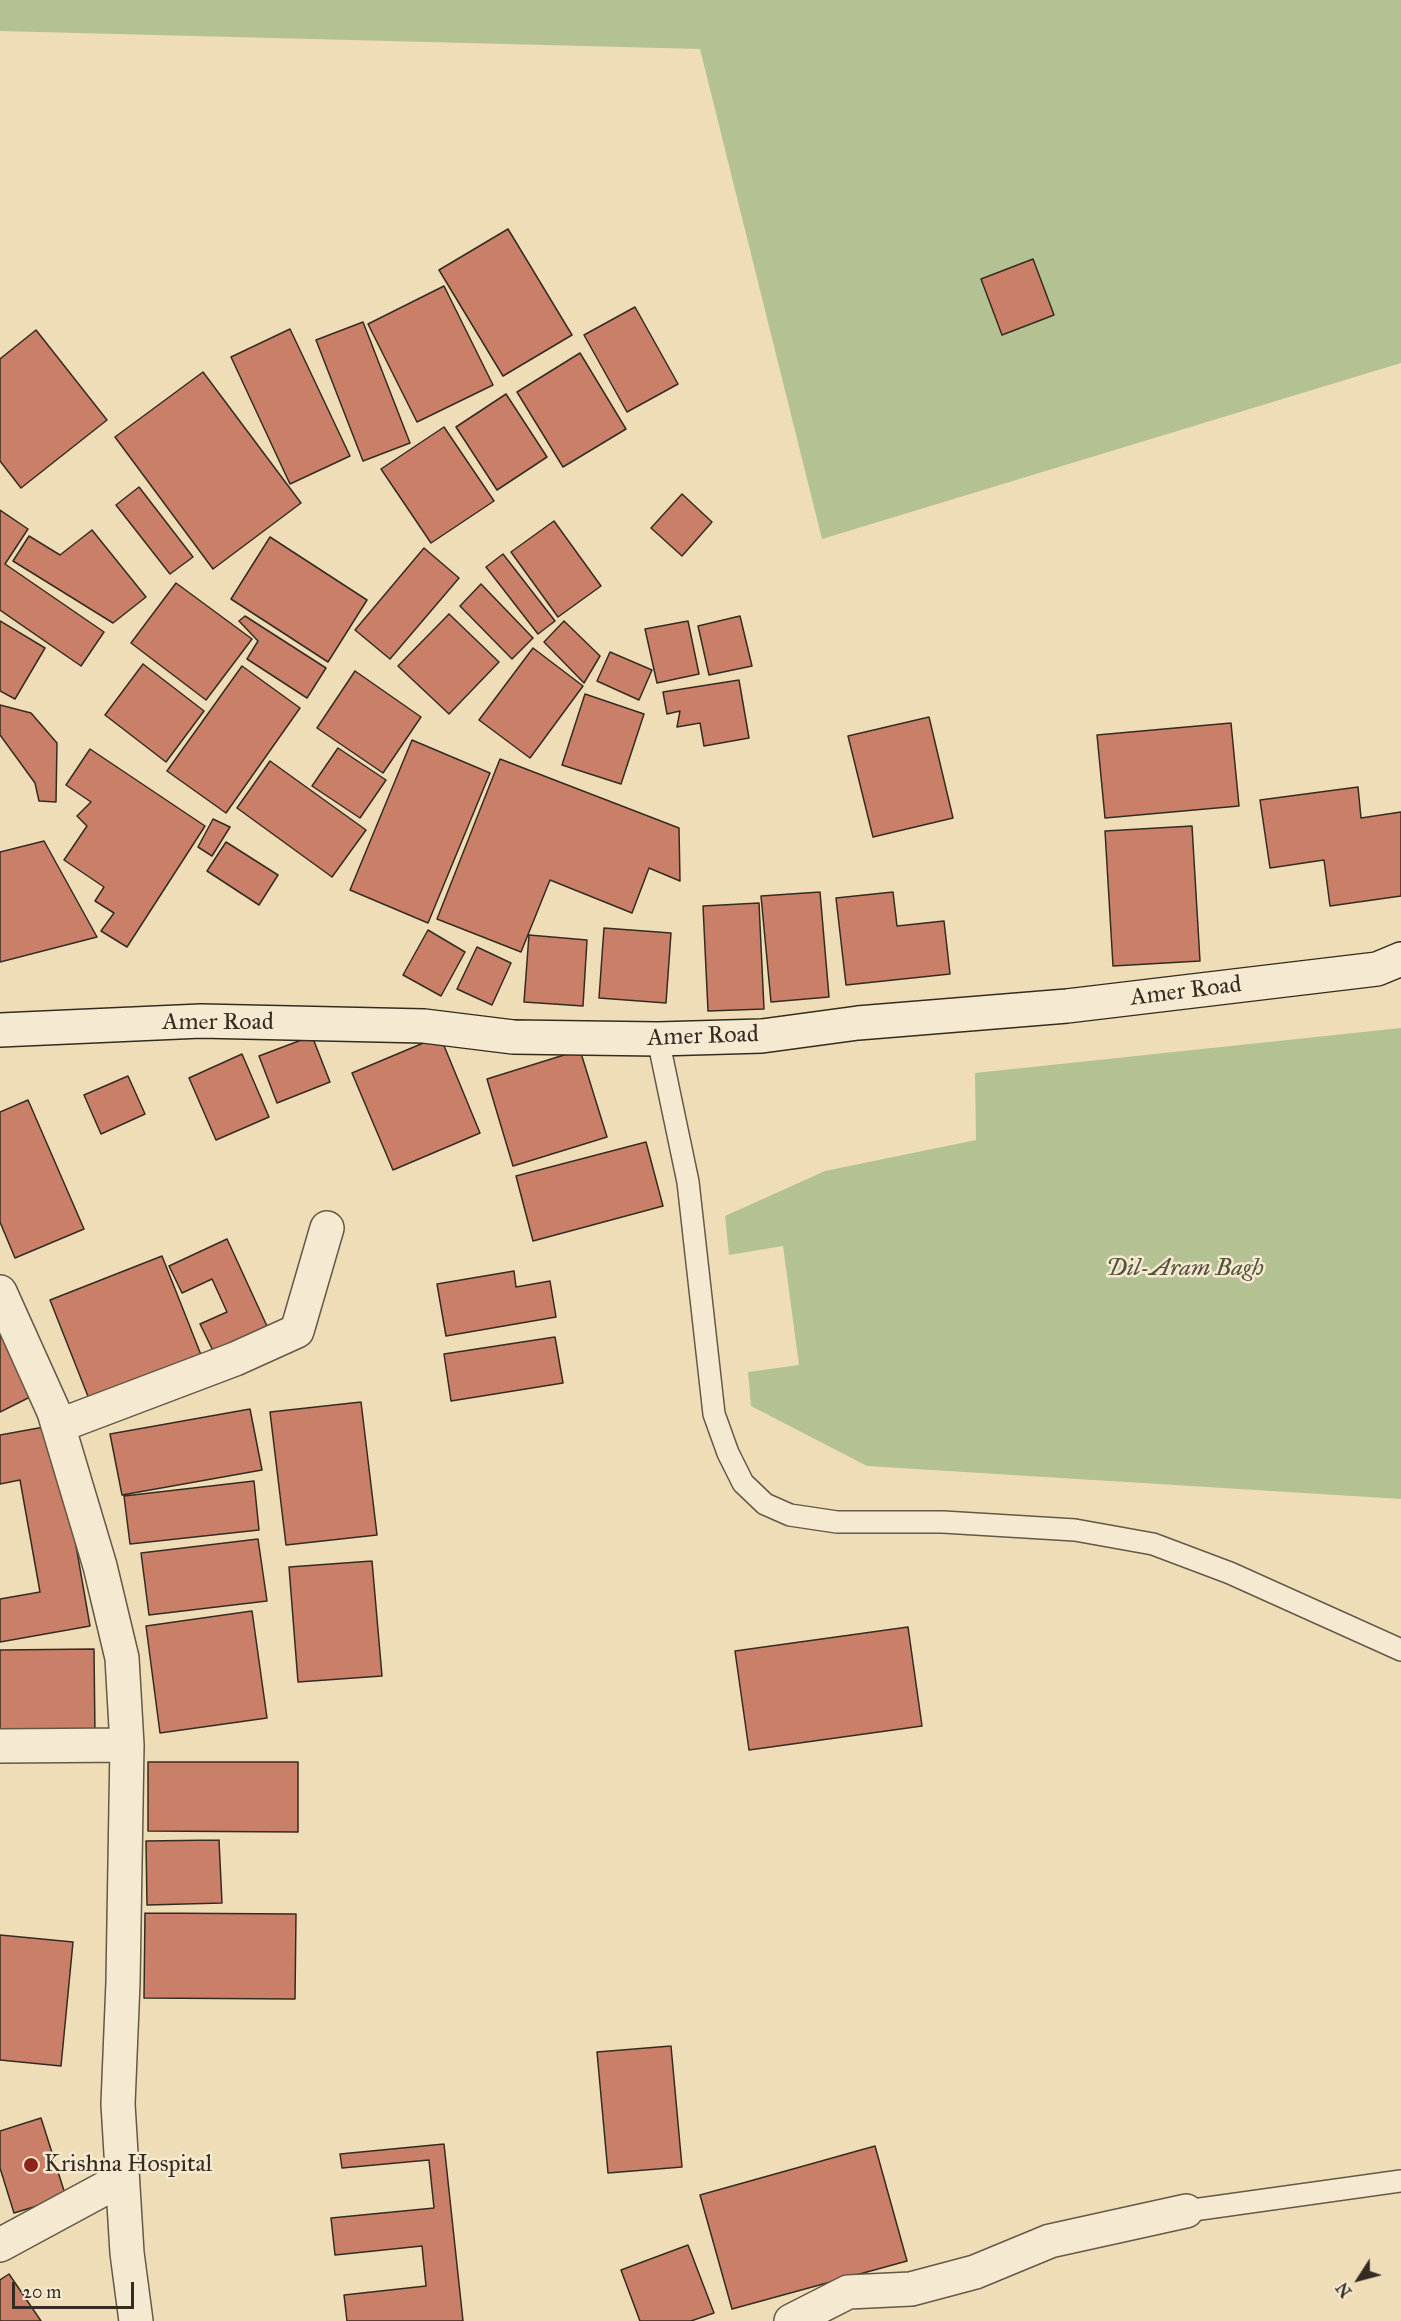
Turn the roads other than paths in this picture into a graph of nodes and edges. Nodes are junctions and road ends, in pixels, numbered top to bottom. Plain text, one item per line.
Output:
1 (1401, 960) edge
2 (0, 1030) edge
3 (658, 1039) junction
4 (327, 1228) dead end
5 (0, 1293) edge
6 (58, 1426) junction
7 (1401, 1650) edge
8 (127, 1745) junction
9 (0, 1746) edge
10 (122, 2179) junction
11 (1401, 2181) edge
12 (1186, 2211) joint
13 (0, 2245) edge
14 (136, 2321) edge
15 (791, 2321) edge

1 - 3 street, Amer Road
2 - 3 street, Amer Road
3 - 7 lane
4 - 6 street
5 - 6 street
6 - 8 street
8 - 9 street
8 - 10 street
10 - 13 street
10 - 14 street
11 - 12 lane
12 - 15 street

